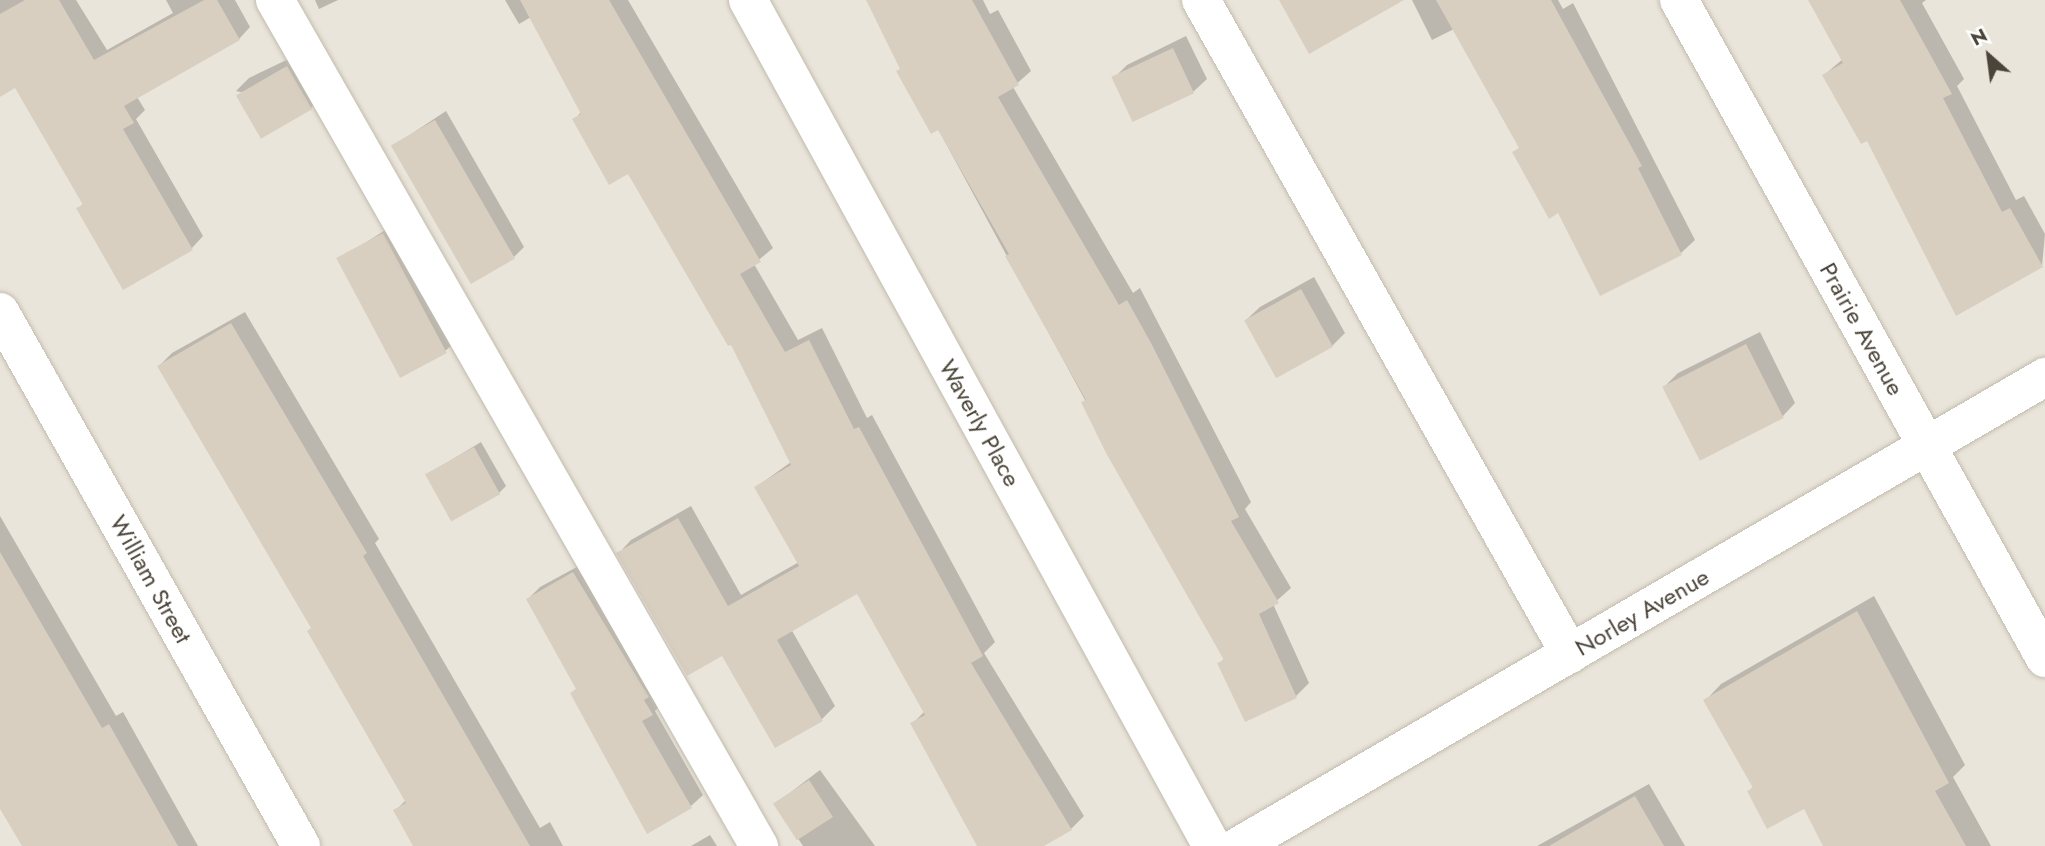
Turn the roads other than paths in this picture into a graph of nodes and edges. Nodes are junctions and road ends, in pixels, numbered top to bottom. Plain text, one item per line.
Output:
1 (275, 0) edge
2 (748, 0) edge
3 (1200, 0) edge
4 (1679, 0) edge
5 (0, 312) edge
6 (2045, 377) edge
7 (1926, 446) junction
8 (1570, 654) junction
9 (2045, 658) edge
10 (301, 846) edge
11 (759, 846) edge
12 (1212, 846) edge
13 (1239, 846) edge

1 - 11 street
2 - 12 street, Waverly Place
3 - 8 street
4 - 7 street, Prairie Avenue
5 - 10 street, William Street
6 - 7 street, Norley Avenue
7 - 8 street, Norley Avenue
7 - 9 street, Prairie Avenue
8 - 13 street, Norley Avenue

